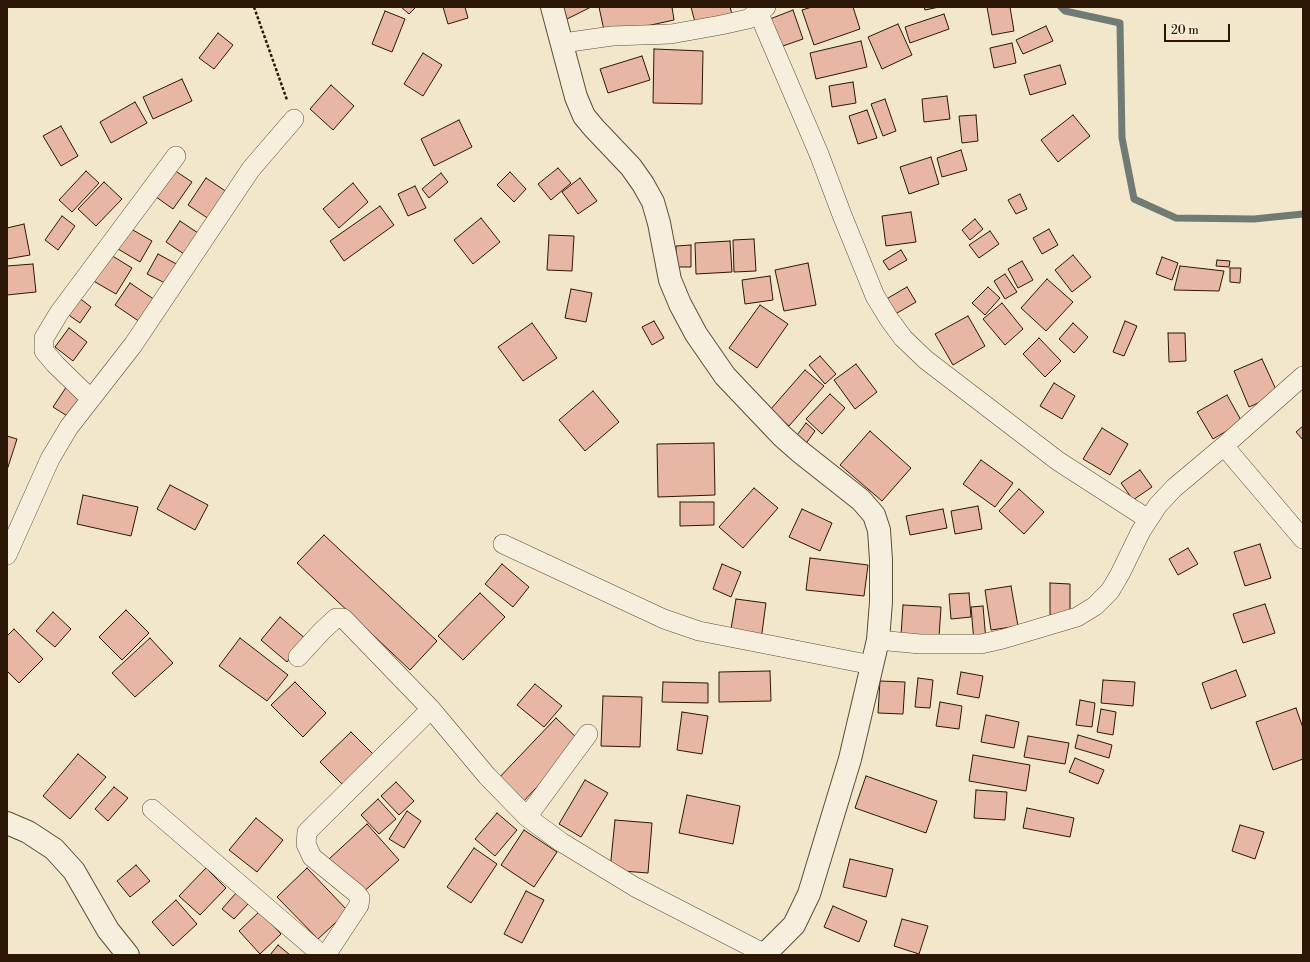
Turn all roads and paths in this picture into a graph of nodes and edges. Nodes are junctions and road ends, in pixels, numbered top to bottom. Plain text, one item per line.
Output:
1 (254, 7) edge
2 (552, 7) edge
3 (757, 12) edge
4 (563, 42) junction
5 (294, 119) joint
6 (176, 156) dead end
7 (1303, 376) edge
8 (91, 399) junction
9 (1224, 446) junction
10 (1140, 532) junction
11 (1303, 539) edge
12 (503, 544) dead end
13 (7, 554) edge
14 (878, 640) junction
15 (298, 657) dead end
16 (872, 665) junction
17 (431, 709) junction
18 (588, 734) dead end
19 (152, 809) dead end
20 (527, 817) junction
21 (7, 823) edge
22 (128, 955) edge
23 (322, 955) edge
24 (326, 955) edge
25 (764, 955) edge

1 - 5 path
2 - 4 street
3 - 4 street
3 - 10 street
4 - 14 street
5 - 8 street
6 - 8 street
7 - 9 street
8 - 13 street
9 - 10 street
9 - 11 street
10 - 14 street
12 - 16 street
14 - 16 street
15 - 17 street
16 - 25 street
17 - 20 street
17 - 24 street
18 - 20 street
19 - 23 street
20 - 25 street
21 - 22 street

